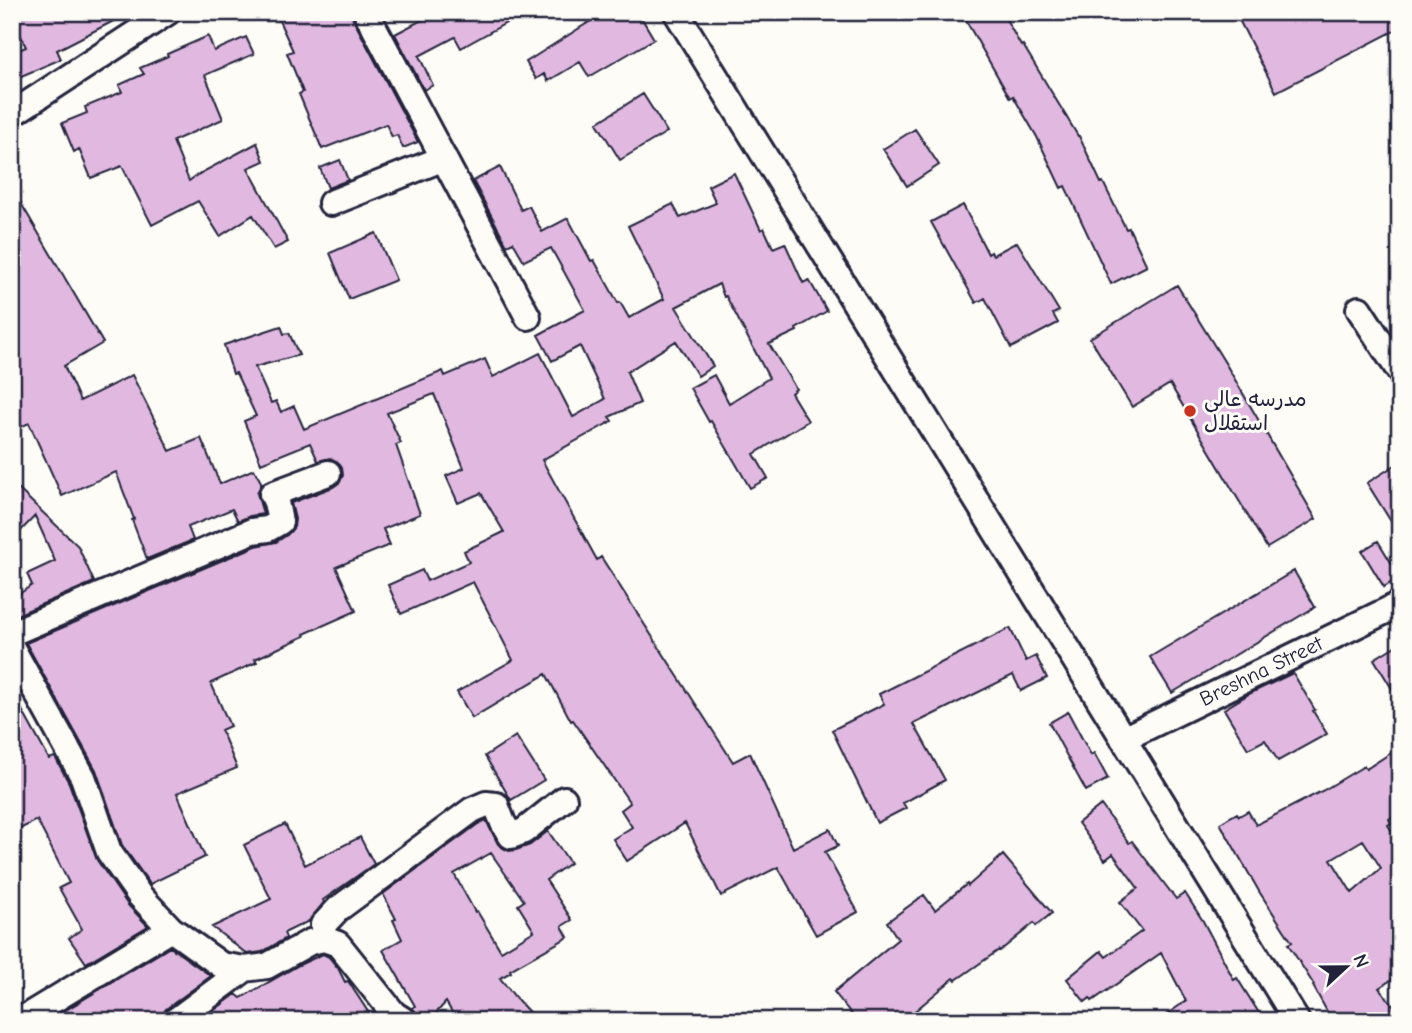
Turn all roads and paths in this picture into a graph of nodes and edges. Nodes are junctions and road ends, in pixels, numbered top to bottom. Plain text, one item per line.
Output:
1 (168, 12) edge
2 (366, 12) edge
3 (676, 12) edge
4 (12, 114) edge
5 (444, 158) junction
6 (331, 202) dead end
7 (1359, 309) dead end
8 (528, 317) dead end
9 (1400, 372) edge
10 (328, 473) dead end
11 (1400, 604) edge
12 (12, 633) edge
13 (12, 648) edge
14 (1123, 739) junction
15 (564, 799) dead end
16 (171, 929) junction
17 (324, 939) junction
18 (245, 969) junction
19 (19, 1021) edge
20 (175, 1021) edge
21 (405, 1021) edge
22 (1297, 1021) edge

1 - 4 street
2 - 5 street
3 - 14 street
5 - 6 street
5 - 8 street
7 - 9 street
10 - 12 street
11 - 14 street, Breshna Street
13 - 16 street
14 - 22 street
15 - 17 street
16 - 18 street
16 - 19 street
17 - 18 street
17 - 21 street
18 - 20 street

